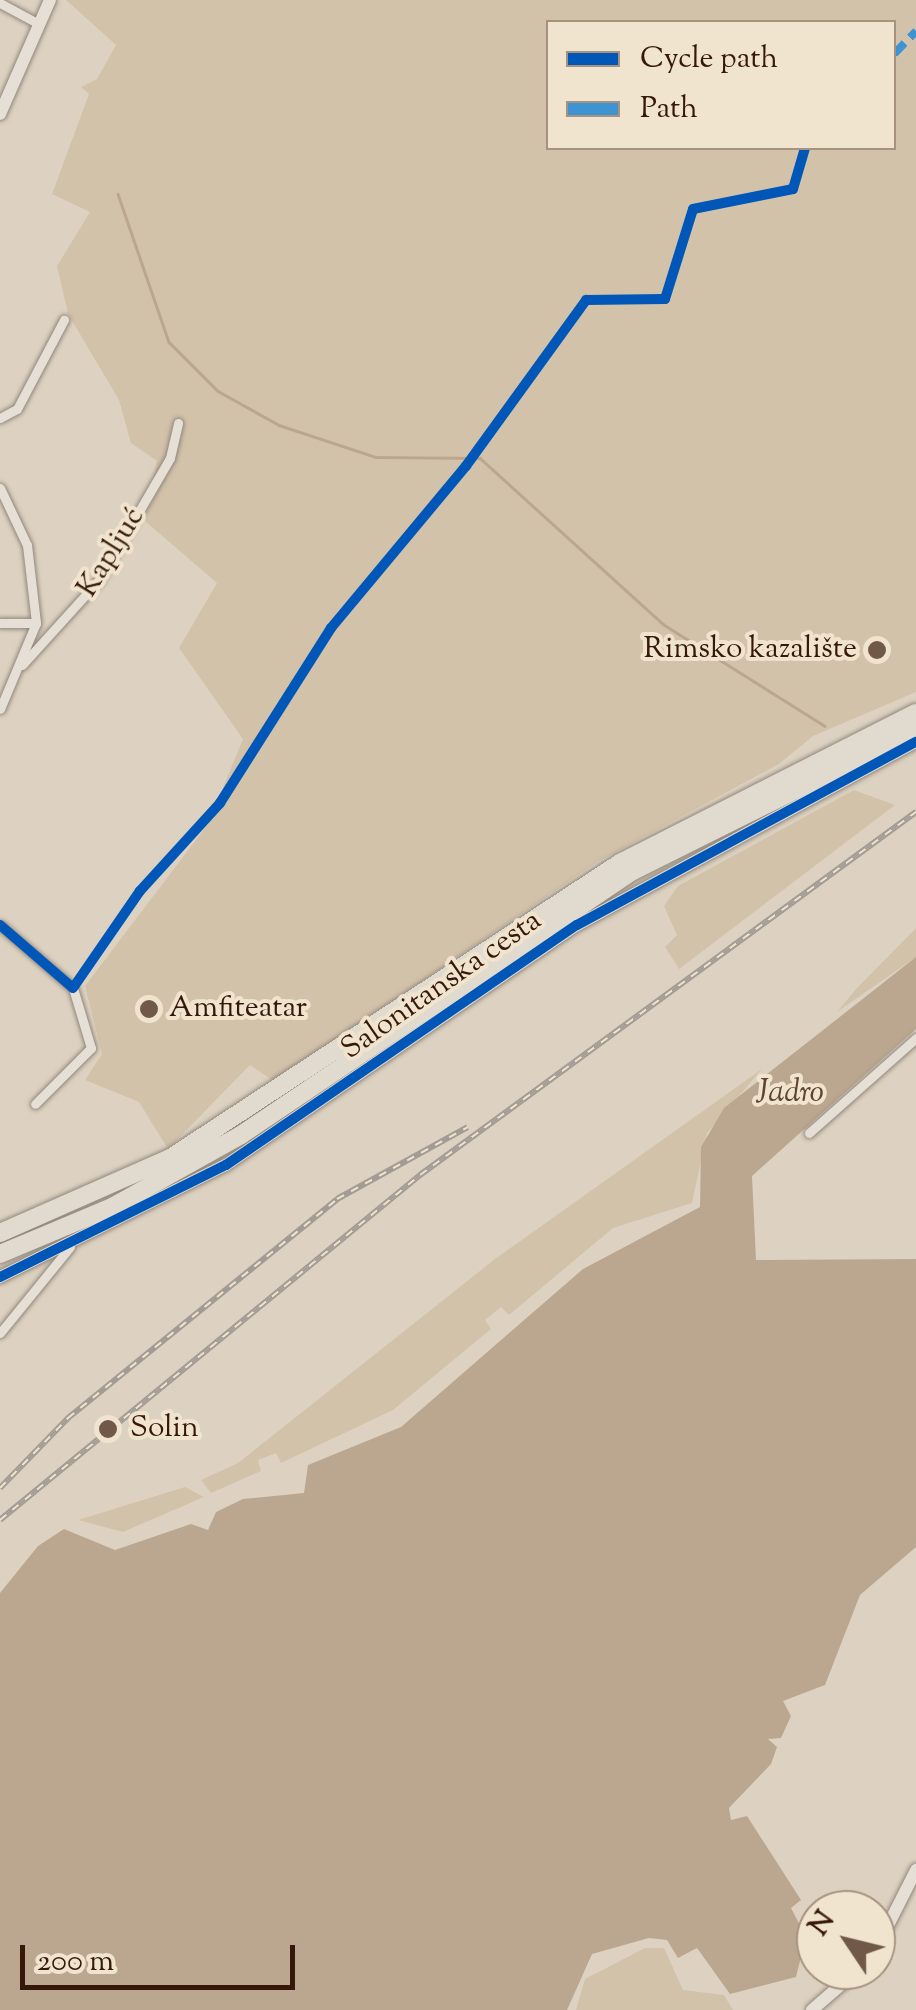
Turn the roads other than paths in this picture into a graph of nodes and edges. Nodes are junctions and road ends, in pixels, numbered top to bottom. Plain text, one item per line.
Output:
1 (50, 0) edge
2 (0, 3) edge
3 (39, 24) junction
4 (0, 114) edge
5 (64, 320) dead end
6 (0, 418) edge
7 (178, 422) dead end
8 (0, 488) edge
9 (0, 623) edge
10 (36, 623) junction
11 (22, 665) junction
12 (0, 709) edge
13 (916, 713) edge
14 (916, 730) edge
15 (916, 742) edge
16 (0, 926) edge
17 (916, 1038) edge
18 (35, 1104) dead end
19 (810, 1133) dead end
20 (0, 1233) edge
21 (70, 1246) junction
22 (0, 1254) edge
23 (18, 1269) junction
24 (0, 1277) edge
25 (34, 1293) junction
26 (0, 1332) edge
27 (916, 1870) edge
28 (896, 1910) edge
29 (835, 1990) edge
30 (812, 2010) edge

1 - 3 main road
2 - 3 street
3 - 4 main road
5 - 6 street
7 - 11 street, Kapljuć
8 - 10 street
9 - 10 street
10 - 11 street
11 - 12 street
13 - 20 highway
14 - 22 highway
15 - 21 main road, Salonitanska cesta
16 - 18 street
17 - 19 street
21 - 23 main road, Salonitanska cesta
21 - 25 street
23 - 24 main road, Salonitanska cesta
23 - 25 street
25 - 26 street
27 - 28 main road
29 - 30 main road

